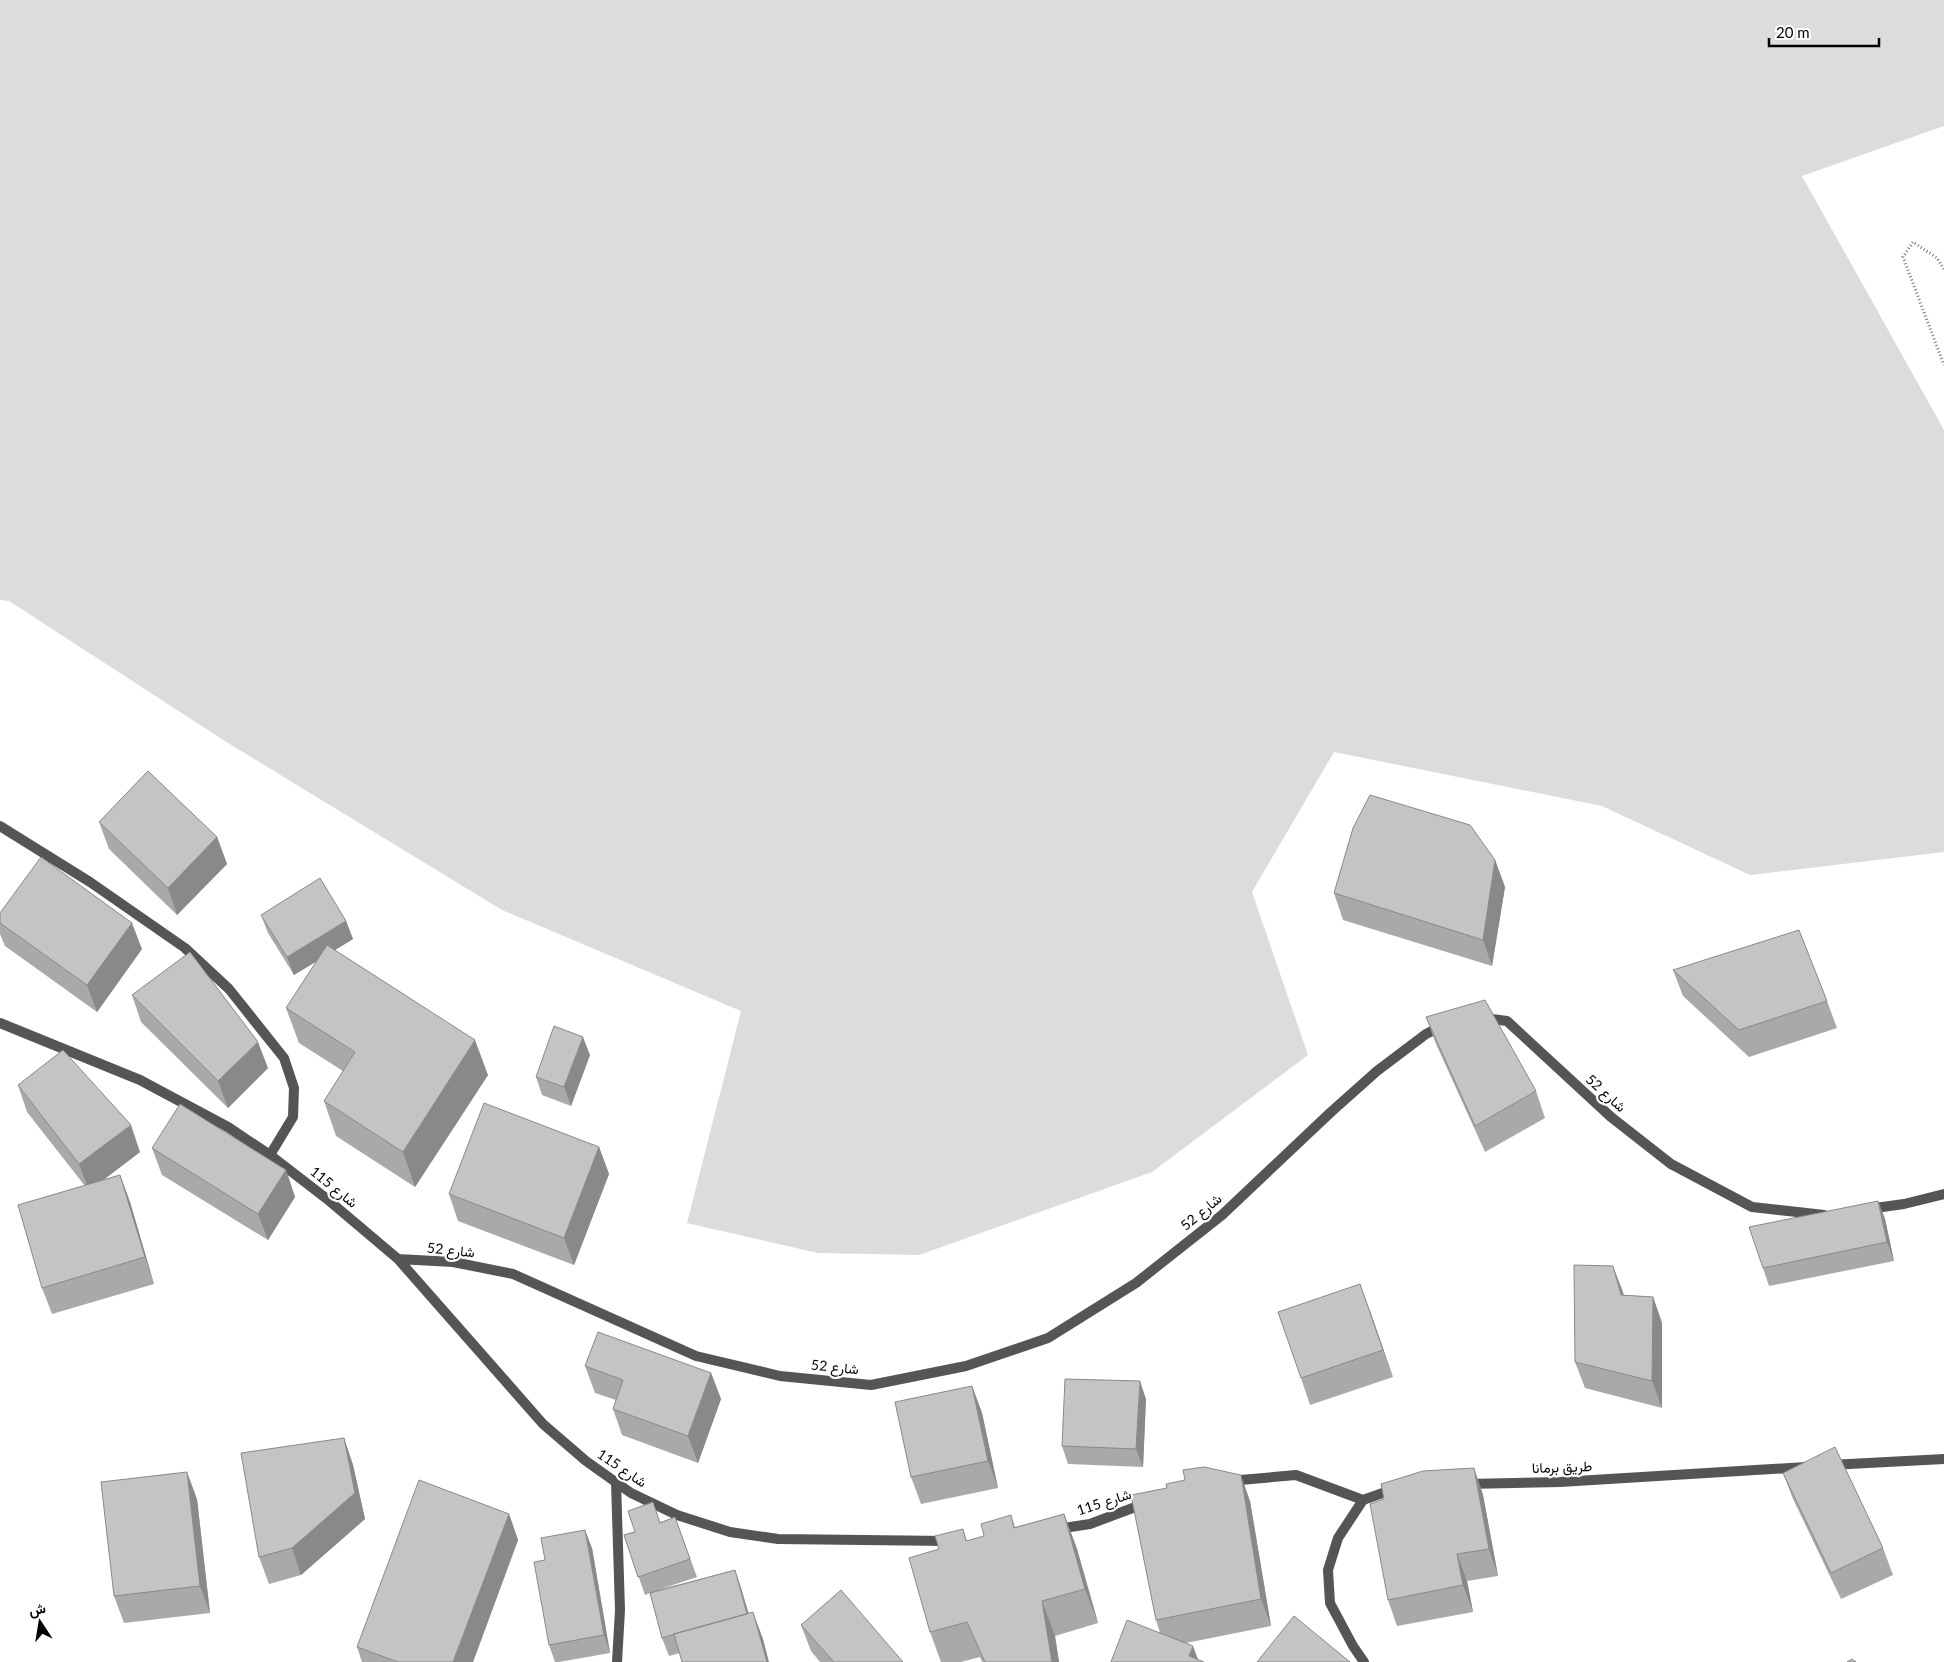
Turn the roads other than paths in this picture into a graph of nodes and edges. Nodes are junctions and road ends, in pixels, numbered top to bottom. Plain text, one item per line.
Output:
1 (0, 826) edge
2 (1476, 1017) edge
3 (0, 1023) edge
4 (1450, 1023) edge
5 (270, 1155) junction
6 (1944, 1194) edge
7 (1857, 1210) edge
8 (1838, 1213) edge
9 (398, 1259) junction
10 (1944, 1459) edge
11 (616, 1482) junction
12 (1217, 1482) edge
13 (1456, 1484) edge
14 (1408, 1486) edge
15 (1153, 1500) edge
16 (1363, 1500) junction
17 (1043, 1531) edge
18 (957, 1541) edge
19 (616, 1662) edge
20 (1364, 1662) edge

1 - 5 street
2 - 8 street, شارع 52
3 - 5 street, شارع 115
4 - 9 street, شارع 52
5 - 9 street, شارع 115
6 - 7 street
9 - 11 street, شارع 115
10 - 13 street, طريق برمانا
11 - 18 street, شارع 115
11 - 19 street
12 - 16 street
14 - 16 street
15 - 17 street, شارع 115
16 - 20 street

